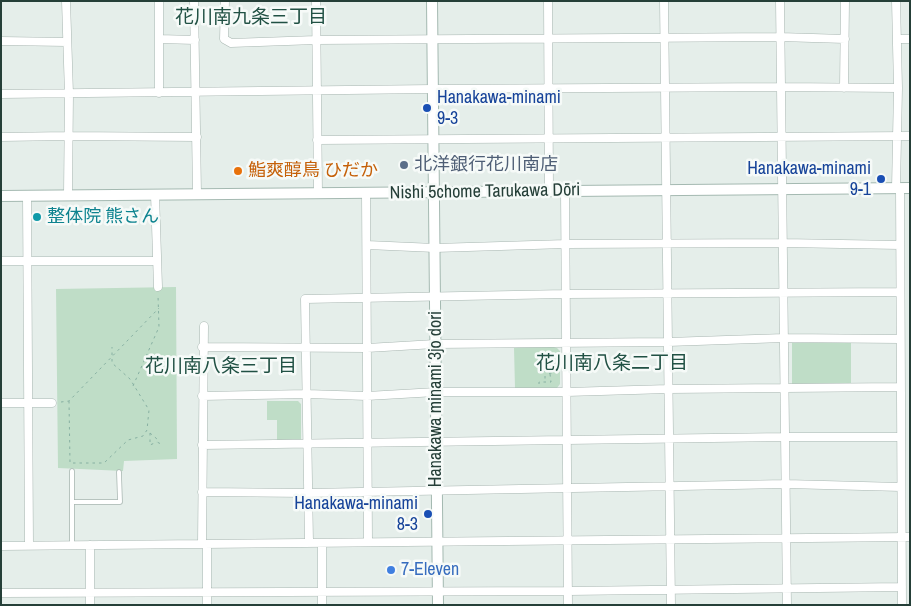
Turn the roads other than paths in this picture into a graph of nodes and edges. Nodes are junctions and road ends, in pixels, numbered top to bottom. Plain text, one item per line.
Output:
1 (66, 1) edge
2 (159, 1) edge
3 (194, 1) edge
4 (225, 1) edge
5 (316, 1) edge
6 (432, 1) edge
7 (548, 1) edge
8 (664, 1) edge
9 (780, 1) edge
10 (845, 1) edge
11 (896, 1) edge
12 (780, 37) junction
13 (664, 38) junction
14 (845, 38) junction
15 (910, 38) edge
16 (159, 39) junction
17 (550, 39) junction
18 (897, 39) junction
19 (195, 40) junction
20 (316, 40) junction
21 (433, 40) junction
22 (1, 41) edge
23 (67, 42) junction
24 (781, 87) junction
25 (550, 88) junction
26 (664, 88) junction
27 (844, 88) junction
28 (898, 88) junction
29 (433, 89) junction
30 (196, 92) junction
31 (317, 92) junction
32 (159, 93) junction
33 (1, 94) edge
34 (69, 94) junction
35 (67, 136) junction
36 (898, 136) junction
37 (910, 136) edge
38 (1, 137) edge
39 (196, 137) junction
40 (781, 137) junction
41 (548, 138) junction
42 (666, 138) junction
43 (434, 139) junction
44 (317, 140) junction
45 (902, 188) edge
46 (782, 189) junction
47 (666, 190) junction
48 (549, 191) junction
49 (565, 191) junction
50 (435, 192) junction
51 (318, 193) junction
52 (366, 193) junction
53 (68, 194) junction
54 (156, 194) junction
55 (197, 194) junction
56 (27, 195) junction
57 (1, 196) edge
58 (783, 243) junction
59 (566, 244) junction
60 (367, 245) junction
61 (666, 245) junction
62 (900, 245) junction
63 (435, 248) junction
64 (27, 261) junction
65 (157, 261) junction
66 (1, 262) edge
67 (158, 287) road end
68 (783, 291) junction
69 (900, 292) junction
70 (566, 294) junction
71 (667, 294) junction
72 (435, 295) junction
73 (367, 298) junction
74 (204, 326) dead end
75 (910, 332) edge
76 (900, 336) junction
77 (784, 338) junction
78 (668, 342) junction
79 (566, 343) junction
80 (435, 344) junction
81 (202, 347) junction
82 (306, 348) junction
83 (367, 348) junction
84 (910, 380) edge
85 (901, 383) junction
86 (668, 389) junction
87 (784, 389) junction
88 (436, 392) junction
89 (566, 392) junction
90 (307, 394) junction
91 (202, 396) junction
92 (367, 396) junction
93 (1, 403) edge
94 (28, 403) junction
95 (52, 403) road end
96 (785, 437) junction
97 (901, 437) junction
98 (567, 439) junction
99 (669, 439) junction
100 (436, 442) junction
101 (308, 444) junction
102 (367, 444) junction
103 (202, 445) junction
104 (72, 471) dead end
105 (119, 472) dead end
106 (786, 484) junction
107 (670, 487) junction
108 (901, 487) junction
109 (567, 488) junction
110 (436, 489) junction
111 (202, 492) junction
112 (368, 492) junction
113 (308, 493) junction
114 (72, 502) junction
115 (906, 538) edge
116 (786, 539) junction
117 (567, 540) junction
118 (670, 540) junction
119 (368, 542) junction
120 (437, 542) junction
121 (309, 543) junction
122 (322, 543) junction
123 (204, 544) junction
124 (29, 545) junction
125 (72, 545) junction
126 (90, 545) junction
127 (1, 546) edge
128 (902, 587) junction
129 (787, 588) junction
130 (670, 589) junction
131 (437, 591) junction
132 (568, 591) junction
133 (90, 592) junction
134 (322, 592) junction
135 (1, 593) edge
136 (207, 594) junction
137 (90, 605) edge
138 (207, 605) edge
139 (322, 605) edge
140 (438, 605) edge
141 (568, 605) edge
142 (671, 605) edge
143 (787, 605) edge
144 (902, 605) edge

1 - 23 street
2 - 16 street
3 - 19 street
4 - 20 street
5 - 20 street
6 - 21 main road, Hanakawa minami 3jo dori
7 - 17 street
8 - 13 street
9 - 12 street
10 - 14 street
11 - 18 street
12 - 13 street
12 - 14 street
12 - 24 street
13 - 17 street
13 - 26 street
14 - 27 street
15 - 18 street
16 - 19 street
16 - 32 street
17 - 21 street
17 - 25 street
18 - 28 street
19 - 30 street
20 - 21 street
20 - 31 street
21 - 29 main road, Hanakawa minami 3jo dori
22 - 23 street
23 - 34 street
24 - 26 street
24 - 27 street
24 - 40 street
25 - 26 street
25 - 29 street
25 - 41 street
26 - 42 street
27 - 28 street
28 - 36 street
29 - 31 street
29 - 43 main road, Hanakawa minami 3jo dori
30 - 31 street
30 - 32 street
30 - 39 street
31 - 44 street
32 - 34 street
33 - 34 street
34 - 35 street
35 - 38 street
35 - 39 street
35 - 53 street
36 - 37 street
36 - 40 street
36 - 45 street
39 - 55 street
40 - 42 street
40 - 46 street
41 - 42 street
41 - 43 street
41 - 48 street
42 - 47 street
43 - 44 street
43 - 50 main road, Hanakawa minami 3jo dori
44 - 51 street
45 - 46 main road, Nishi 5chome Tarukawa Dōri
45 - 62 street
46 - 47 main road, Nishi 5chome Tarukawa Dōri
46 - 58 street
47 - 49 main road, Nishi 5chome Tarukawa Dōri
47 - 61 street
48 - 49 main road, Nishi 5chome Tarukawa Dōri
48 - 50 main road, Nishi 5chome Tarukawa Dōri
49 - 59 street
50 - 52 main road, Nishi 5chome Tarukawa Dōri
50 - 63 main road, Hanakawa minami 3jo dori
51 - 52 main road, Nishi 5chome Tarukawa Dōri
51 - 55 main road, Nishi 5chome Tarukawa Dōri
52 - 60 street
53 - 54 main road, Nishi 5chome Tarukawa Dōri
53 - 56 main road, Nishi 5chome Tarukawa Dōri
54 - 55 main road, Nishi 5chome Tarukawa Dōri
54 - 65 street
56 - 57 main road, Nishi 5chome Tarukawa Dōri
56 - 64 street
58 - 61 street
58 - 62 street
58 - 68 street
59 - 61 street
59 - 63 street
59 - 70 street
60 - 63 street
60 - 73 street
61 - 71 street
62 - 69 street
63 - 72 main road, Hanakawa minami 3jo dori
64 - 65 street
64 - 66 street
64 - 94 street
65 - 67 street
68 - 69 street
68 - 71 street
68 - 77 street
69 - 76 street
70 - 71 street
70 - 72 street
70 - 79 street
71 - 78 street
72 - 73 street
72 - 80 main road, Hanakawa minami 3jo dori
73 - 82 street
73 - 83 street
74 - 81 street
75 - 76 street
76 - 77 street
76 - 85 street
77 - 78 street
77 - 87 street
78 - 79 street
78 - 86 street
79 - 80 street
79 - 89 street
80 - 83 street
80 - 88 main road, Hanakawa minami 3jo dori
81 - 82 street
81 - 91 street
82 - 83 street
82 - 90 street
83 - 92 street
84 - 85 street
85 - 87 street
85 - 97 street
86 - 87 street
86 - 89 street
86 - 99 street
87 - 96 street
88 - 89 street
88 - 92 street
88 - 100 main road, Hanakawa minami 3jo dori
89 - 98 street
90 - 91 street
90 - 92 street
90 - 101 street
91 - 103 street
92 - 102 street
93 - 94 street
94 - 95 street
94 - 124 street
96 - 97 street
96 - 99 street
96 - 106 street
97 - 108 street
98 - 99 street
98 - 100 street
98 - 109 street
99 - 107 street
100 - 102 street
100 - 110 main road, Hanakawa minami 3jo dori
101 - 102 street
101 - 103 street
101 - 113 street
102 - 112 street
103 - 111 street
104 - 114 lane
105 - 114 lane
106 - 107 street
106 - 108 street
106 - 116 street
107 - 109 street
107 - 118 street
108 - 115 street
109 - 110 street
109 - 117 street
110 - 112 street
110 - 120 main road, Hanakawa minami 3jo dori
111 - 113 street
111 - 123 street
112 - 113 street
112 - 119 street
113 - 121 street
114 - 125 lane
115 - 116 street
115 - 128 street
116 - 118 street
116 - 129 street
117 - 118 street
117 - 120 street
117 - 132 street
118 - 130 street
119 - 120 street
119 - 122 street
120 - 131 main road, Hanakawa minami 3jo dori
121 - 122 street
121 - 123 street
122 - 134 street
123 - 126 street
123 - 136 street
124 - 125 street
124 - 127 street
125 - 126 street
126 - 133 street
128 - 129 street
128 - 144 street
129 - 130 street
129 - 143 street
130 - 132 street
130 - 142 street
131 - 132 street
131 - 134 street
131 - 140 main road, Hanakawa minami 3jo dori
132 - 141 street
133 - 135 street
133 - 136 street
133 - 137 street
134 - 136 street
134 - 139 street
136 - 138 street

